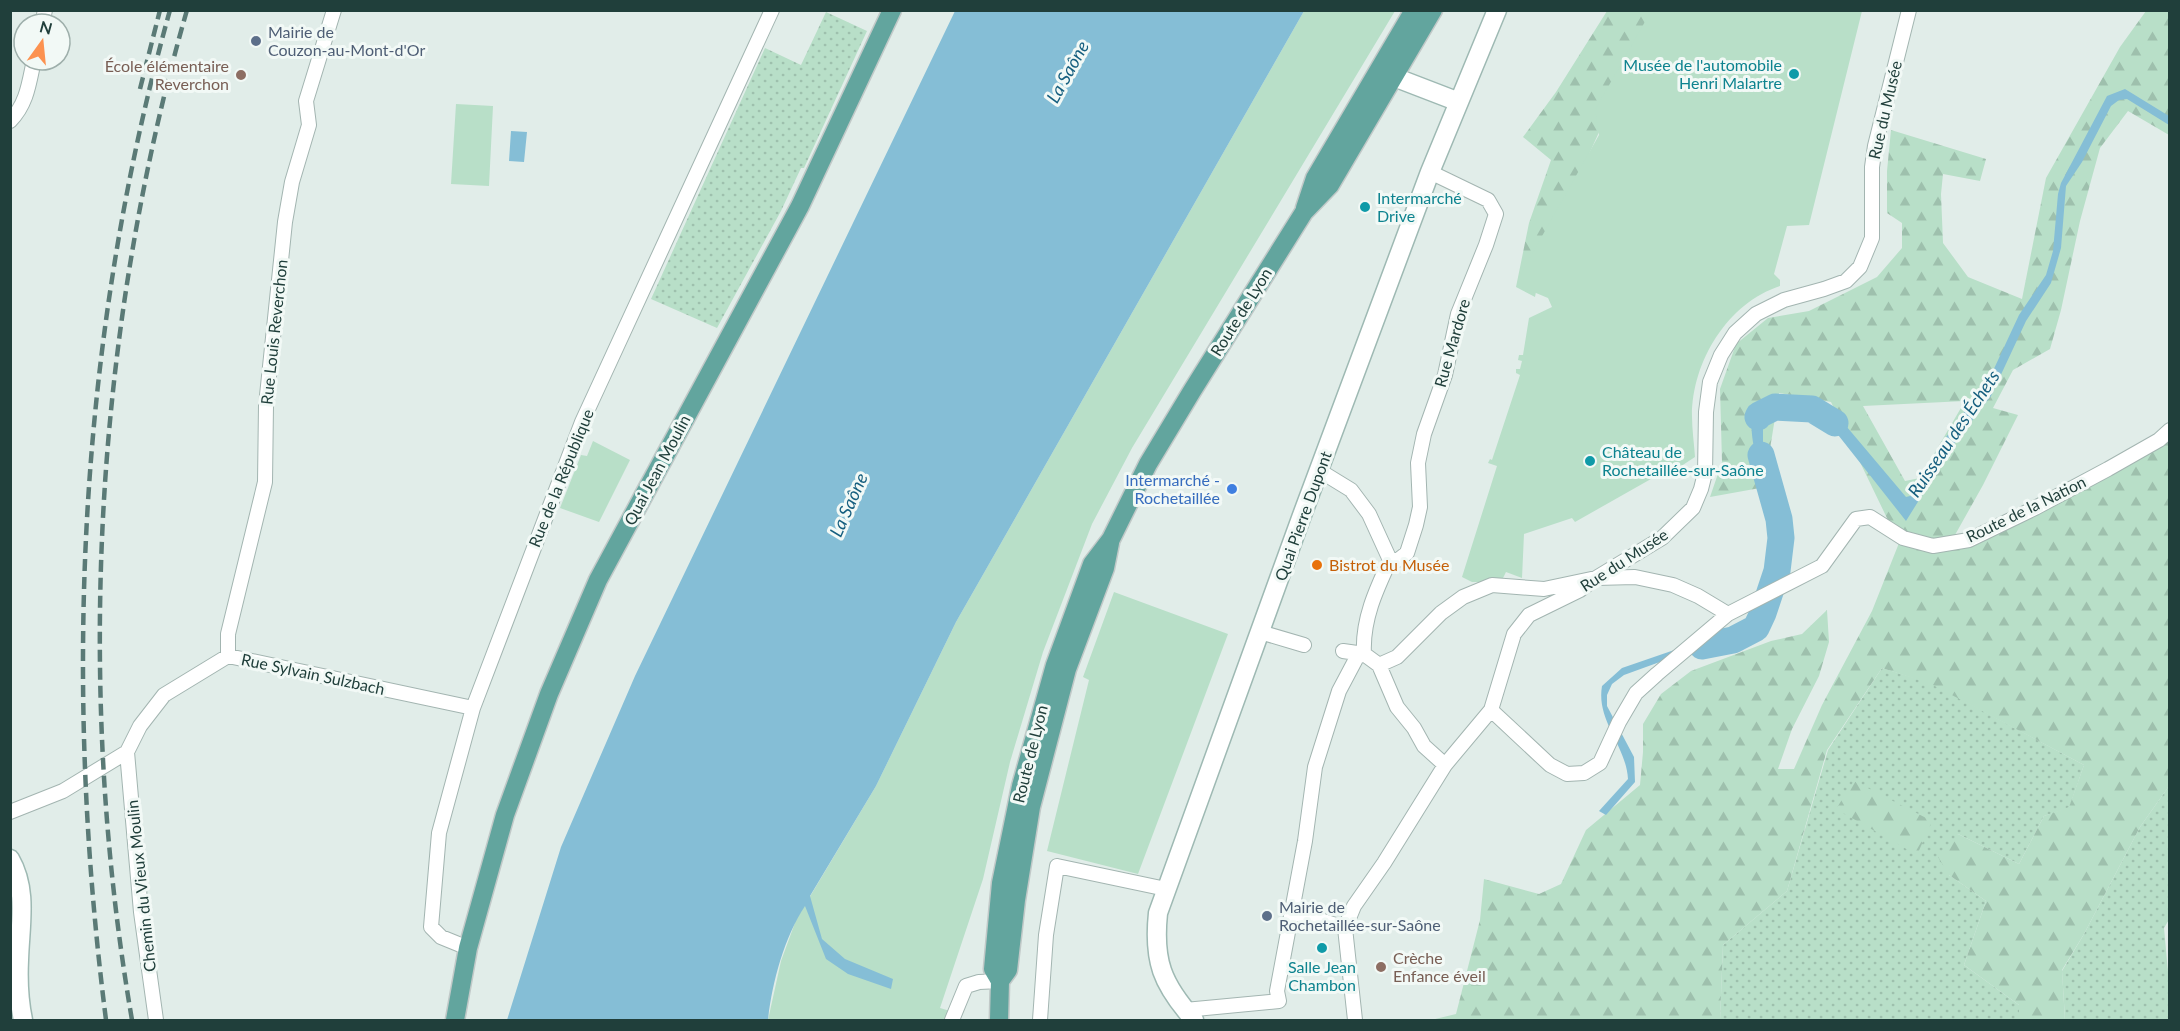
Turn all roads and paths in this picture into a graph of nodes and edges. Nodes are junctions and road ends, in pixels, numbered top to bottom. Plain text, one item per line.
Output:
1 (334, 10) edge
2 (772, 10) edge
3 (892, 10) edge
4 (1414, 10) edge
5 (1433, 10) edge
6 (1497, 10) edge
7 (1909, 10) edge
8 (31, 72) edge
9 (1394, 77) junction
10 (1459, 102) junction
11 (10, 121) edge
12 (1430, 172) junction
13 (1304, 212) junction
14 (2169, 430) edge
15 (1320, 471) junction
16 (1390, 561) junction
17 (1596, 578) junction
18 (1728, 614) junction
19 (1260, 632) junction
20 (1304, 645) dead end
21 (1343, 651) dead end
22 (1364, 654) junction
23 (228, 656) junction
24 (1379, 665) junction
25 (473, 708) junction
26 (1491, 710) junction
27 (127, 752) junction
28 (1445, 765) junction
29 (10, 812) edge
30 (10, 859) edge
31 (1166, 889) junction
32 (1292, 911) junction
33 (1345, 928) junction
34 (468, 948) junction
35 (1000, 981) junction
36 (1189, 1015) edge
37 (23, 1020) edge
38 (156, 1020) edge
39 (455, 1020) edge
40 (952, 1020) edge
41 (999, 1020) edge
42 (1040, 1020) edge
43 (1355, 1020) edge

1 - 23 street, Rue Louis Reverchon
2 - 25 street, Rue de la République
3 - 34 main road, Quai Jean Moulin
4 - 13 main road, Route de Lyon
5 - 9 main road, Route de Lyon
6 - 10 street, Quai Pierre Dupont
7 - 17 street, Rue du Musée
8 - 11 street
9 - 10 street
9 - 13 main road, Route de Lyon
10 - 12 street, Quai Pierre Dupont
12 - 15 street, Quai Pierre Dupont
12 - 16 street, Rue Mardore
13 - 35 main road, Route de Lyon
14 - 18 street, Route de la Nation
15 - 16 street
15 - 19 street, Quai Pierre Dupont
16 - 22 street
17 - 18 street
17 - 24 street
17 - 26 street, Rue du Musée
18 - 26 street, Route de la Nation
19 - 20 street
19 - 31 street, Quai Pierre Dupont
21 - 22 street
22 - 24 street
22 - 32 street
23 - 25 street, Rue Sylvain Sulzbach
23 - 27 street, Rue Sylvain Sulzbach
24 - 28 street
25 - 34 street, Rue de la République
26 - 28 street, Rue du Musée
27 - 29 street
27 - 38 street, Chemin du Vieux Moulin
28 - 33 street, Rue du Musée
30 - 37 street
31 - 36 street, Quai Pierre Dupont
31 - 42 street
32 - 33 street
32 - 36 street
33 - 43 street
34 - 39 main road, Quai Jean Moulin
35 - 40 street
35 - 41 main road, Route de Lyon

